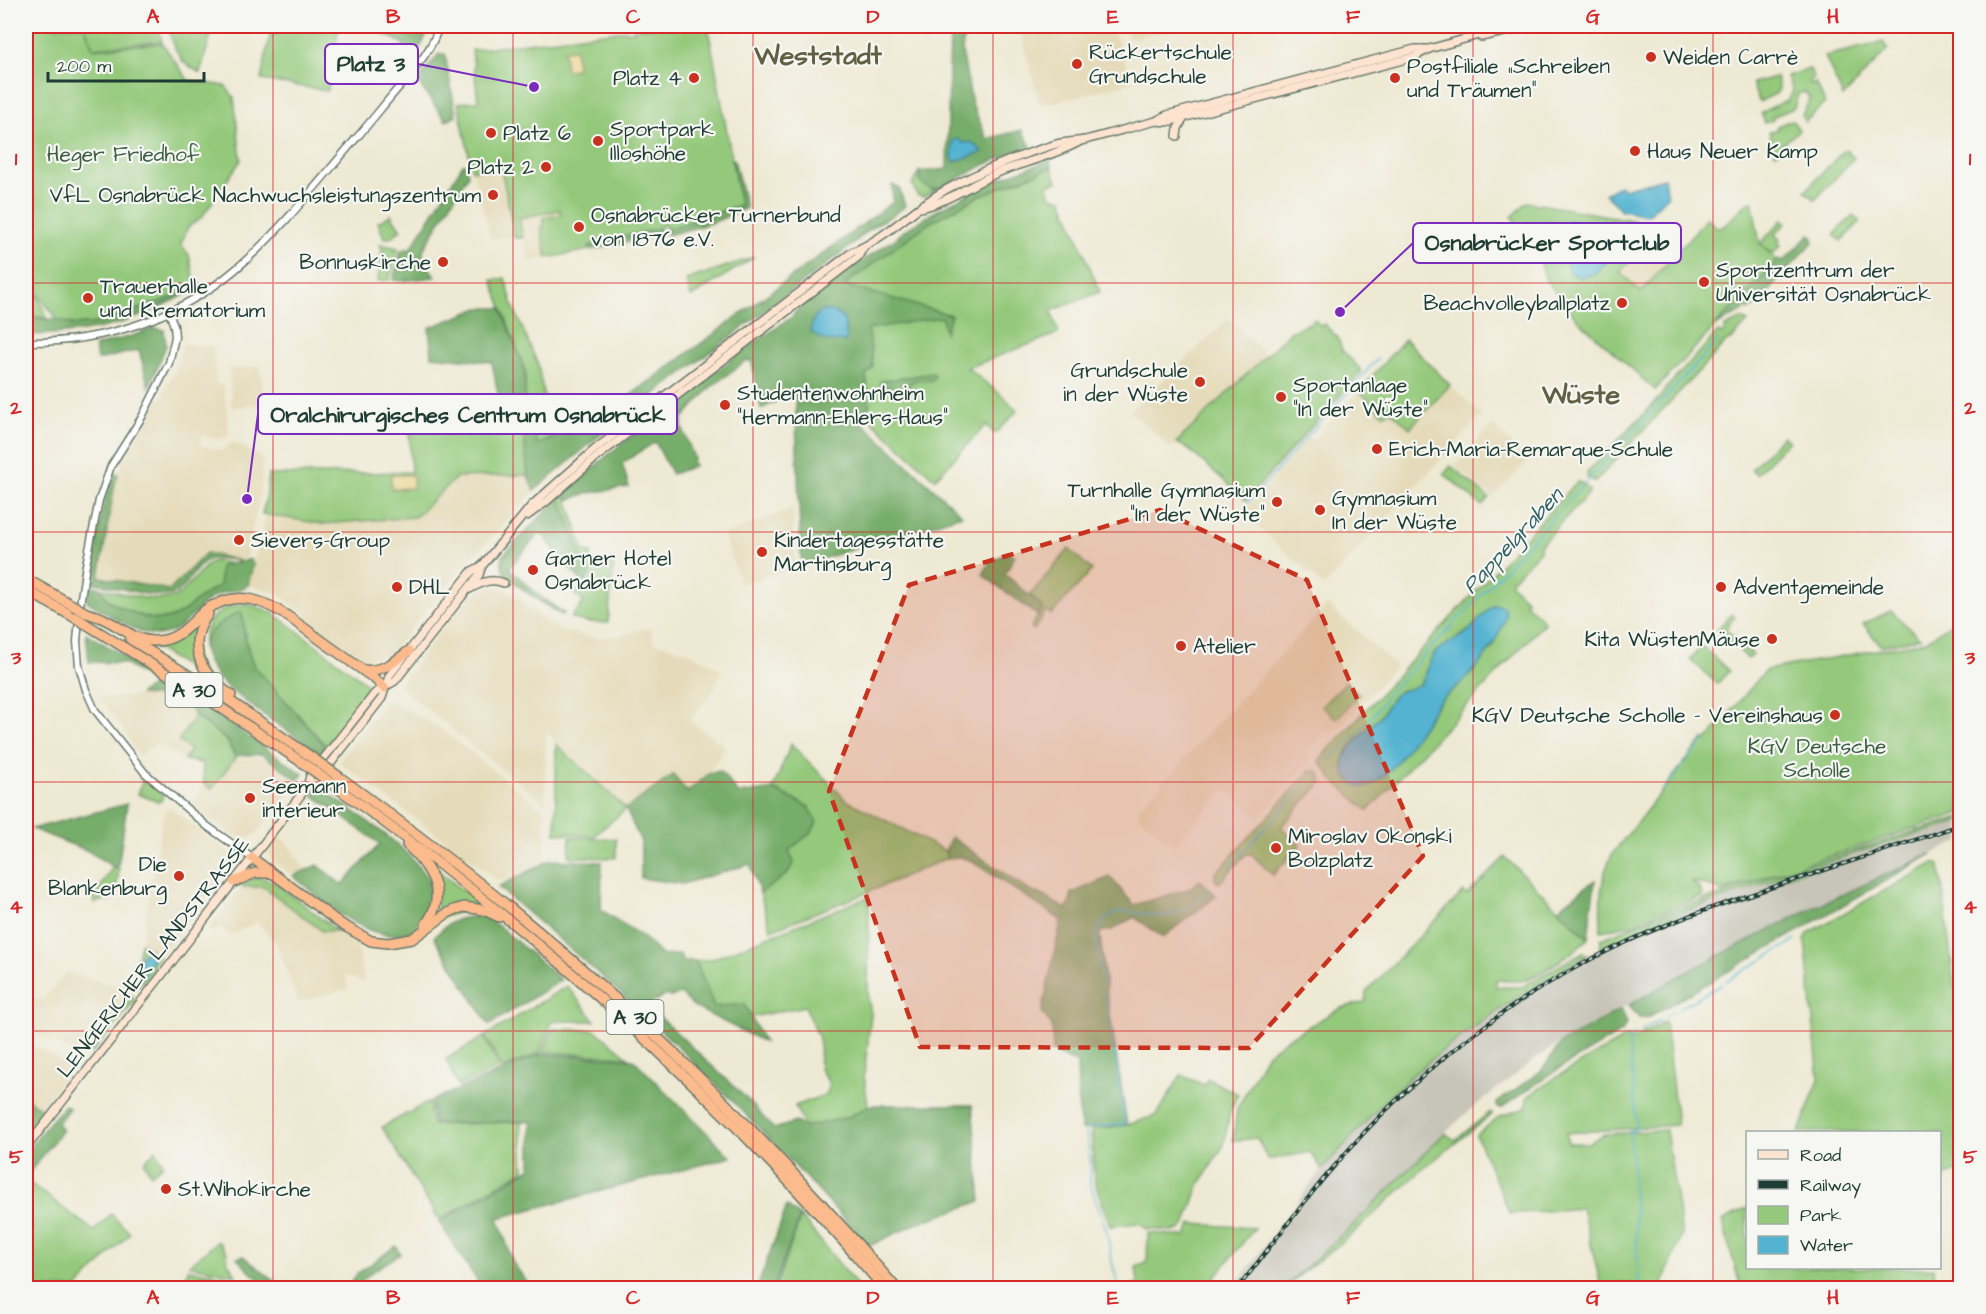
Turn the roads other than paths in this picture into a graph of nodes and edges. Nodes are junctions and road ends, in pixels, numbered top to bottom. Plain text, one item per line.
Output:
1 (439, 26) edge
2 (1511, 26) edge
3 (1532, 26) edge
4 (1473, 38) junction
5 (1429, 49) junction
6 (1184, 118) junction
7 (1156, 121) junction
8 (1177, 136) dead end
9 (169, 312) junction
10 (26, 342) edge
11 (482, 566) junction
12 (26, 579) edge
13 (504, 583) dead end
14 (26, 590) edge
15 (466, 592) junction
16 (216, 605) junction
17 (86, 613) junction
18 (409, 651) junction
19 (361, 669) junction
20 (384, 688) junction
21 (248, 713) junction
22 (302, 756) junction
23 (339, 783) junction
24 (307, 787) junction
25 (397, 831) junction
26 (252, 858) junction
27 (276, 875) junction
28 (234, 882) junction
29 (418, 935) junction
30 (529, 936) junction
31 (26, 1148) edge
32 (884, 1288) edge
33 (896, 1288) edge

1 - 9 street
2 - 4 main road
3 - 4 main road
4 - 5 main road
5 - 6 main road
5 - 7 main road
6 - 7 main road
6 - 8 main road
7 - 11 main road
9 - 10 street
9 - 26 street
11 - 15 main road
11 - 18 main road
12 - 17 highway, A 30, bridge
13 - 15 main road
14 - 22 highway, A 30, bridge
15 - 20 main road
16 - 17 highway
16 - 19 highway
16 - 21 highway
17 - 21 highway, A 30
18 - 19 highway
18 - 20 main road
19 - 20 highway
20 - 24 main road, LENGERICHER LANDSTRASSE
20 - 24 main road, LENGERICHER LANDSTRASSE
21 - 22 highway, A 30
22 - 23 highway, A 30, bridge
23 - 25 highway, A 30
23 - 33 highway, A 30
24 - 26 main road, LENGERICHER LANDSTRASSE
25 - 29 highway
25 - 30 highway, A 30
26 - 27 highway
26 - 28 main road, LENGERICHER LANDSTRASSE
27 - 28 highway
27 - 29 highway
28 - 31 main road, LENGERICHER LANDSTRASSE
29 - 30 highway
30 - 32 highway, A 30

